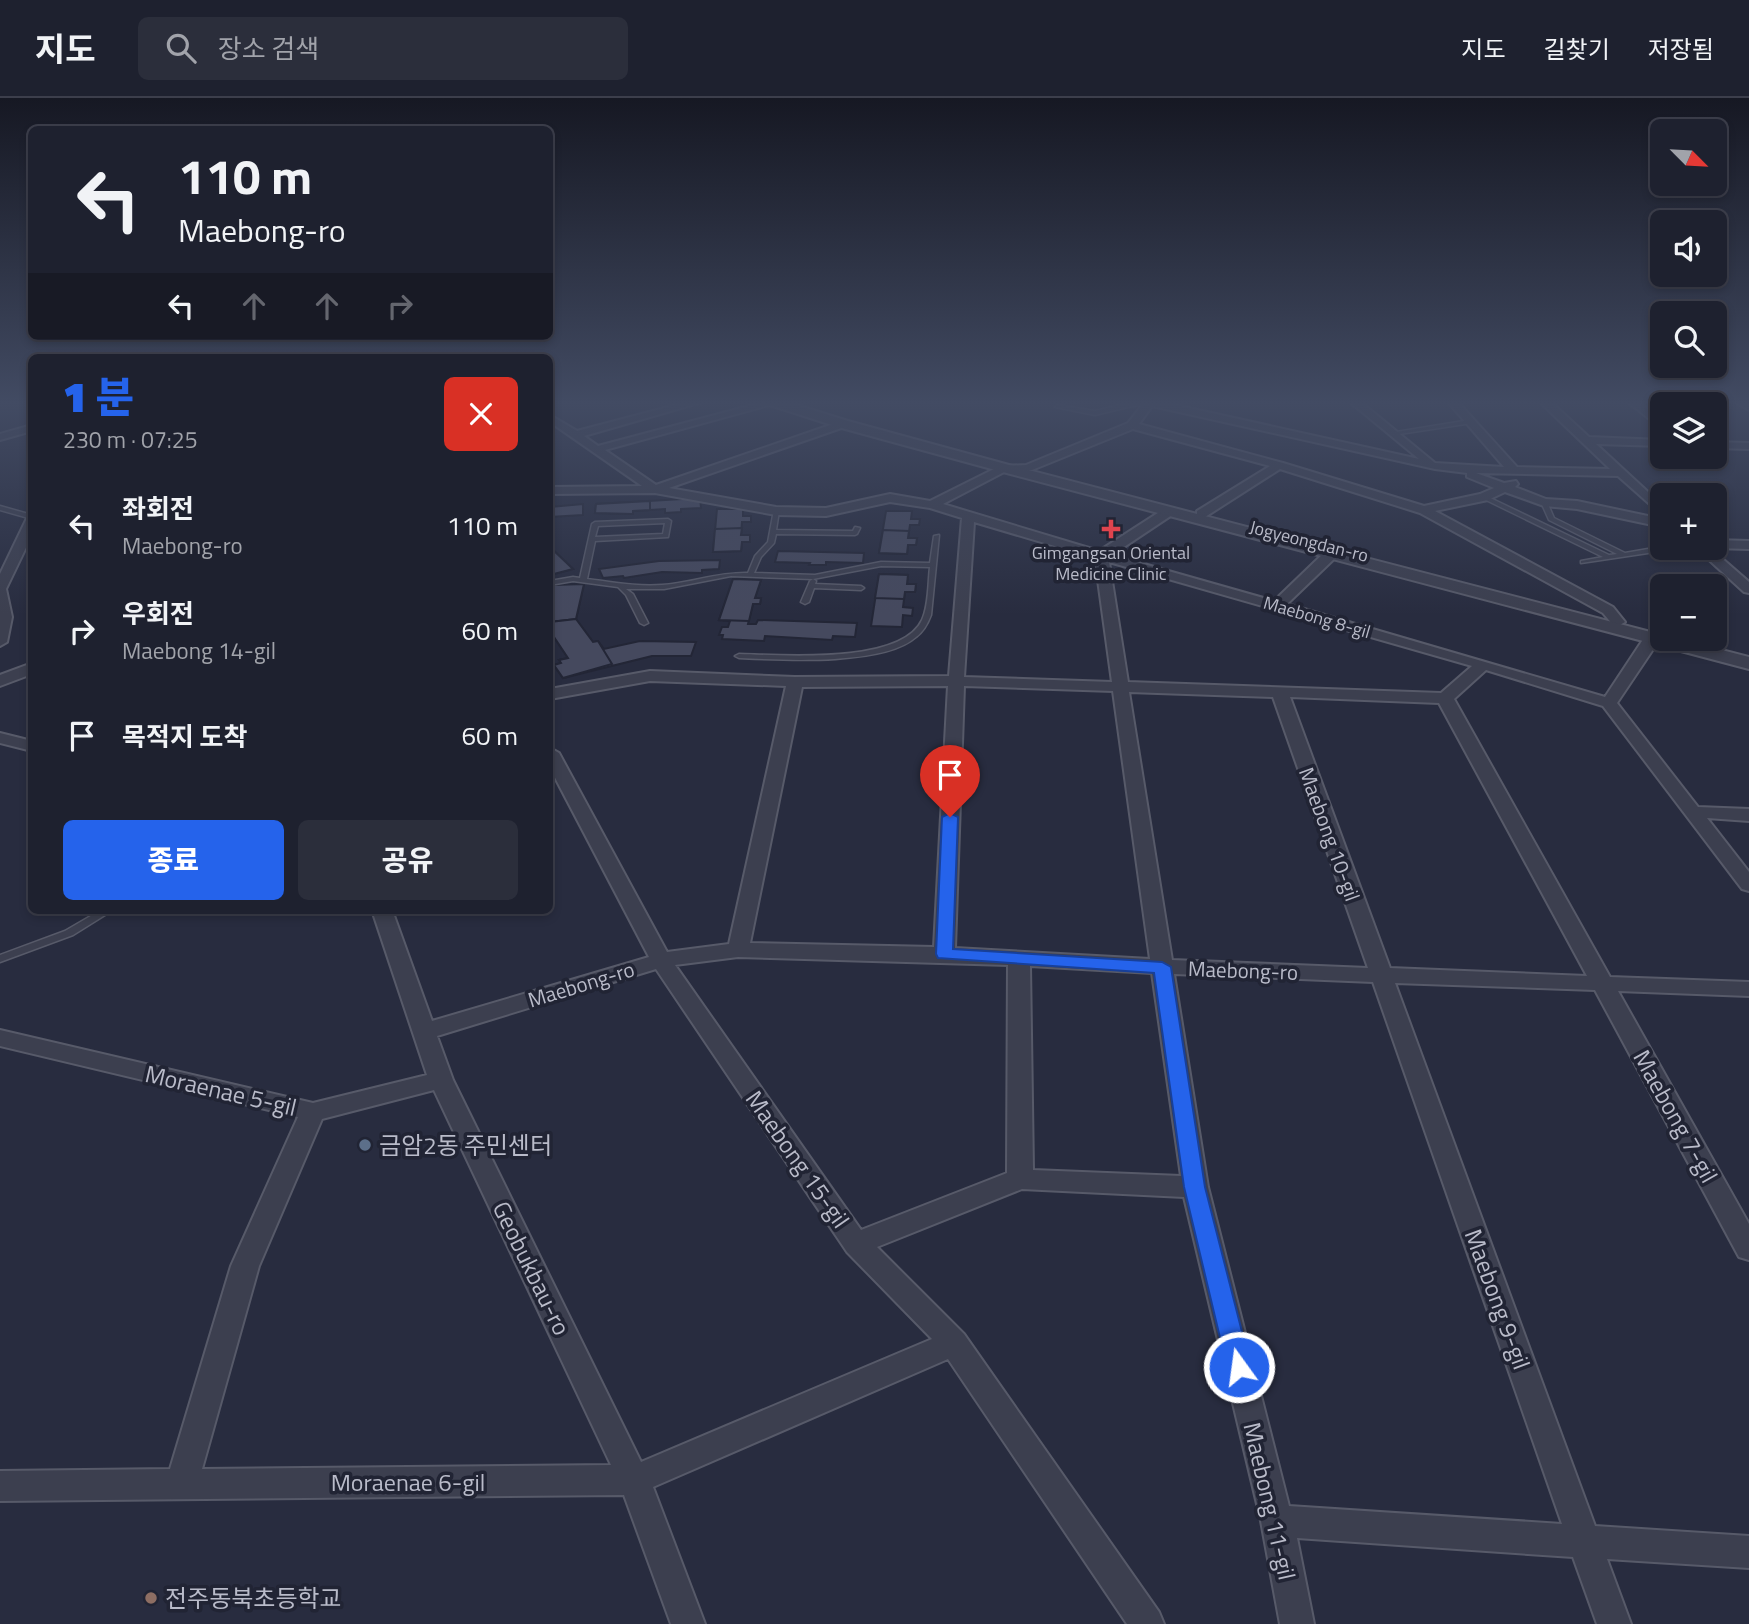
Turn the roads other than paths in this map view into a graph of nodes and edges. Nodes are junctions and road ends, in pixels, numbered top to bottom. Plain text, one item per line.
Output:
1 (633, 473) edge
2 (701, 473) edge
3 (994, 473) edge
4 (1023, 473) edge
5 (1048, 473) edge
6 (1266, 473) edge
7 (1305, 473) edge
8 (1467, 473) edge
9 (1525, 473) edge
10 (1623, 473) edge
11 (1506, 488) junction
12 (655, 489) junction
13 (553, 491) edge
14 (1484, 497) junction
15 (1650, 499) edge
16 (1544, 502) junction
17 (932, 505) junction
18 (0, 508) edge
19 (1424, 510) junction
20 (776, 511) junction
21 (1168, 512) junction
22 (1201, 514) junction
23 (28, 517) edge
24 (968, 517) junction
25 (1650, 520) edge
26 (28, 527) edge
27 (857, 528) dead end
28 (774, 531) junction
29 (937, 536) dead end
30 (591, 539) junction
31 (1727, 544) edge
32 (1749, 545) edge
33 (1648, 551) dead end
34 (1331, 554) junction
35 (1624, 555) junction
36 (1101, 556) junction
37 (1608, 558) junction
38 (1716, 560) edge
39 (1583, 562) dead end
40 (932, 565) junction
41 (751, 573) junction
42 (815, 577) junction
43 (583, 580) junction
44 (553, 583) edge
45 (618, 586) junction
46 (811, 586) junction
47 (861, 588) dead end
48 (1749, 589) edge
49 (0, 590) edge
50 (805, 603) dead end
51 (1276, 606) junction
52 (1619, 622) junction
53 (644, 623) dead end
54 (1650, 633) edge
55 (1650, 633) edge
56 (0, 642) edge
57 (1650, 645) edge
58 (1727, 650) edge
59 (1710, 651) edge
60 (739, 656) dead end
61 (1749, 656) edge
62 (1749, 663) edge
63 (1483, 664) junction
64 (28, 670) edge
65 (0, 681) edge
66 (956, 681) junction
67 (795, 682) junction
68 (1122, 687) junction
69 (553, 693) edge
70 (1280, 693) junction
71 (1445, 698) junction
72 (1609, 703) junction
73 (0, 738) edge
74 (28, 745) edge
75 (553, 759) edge
76 (1695, 812) junction
77 (1749, 815) edge
78 (1749, 886) edge
79 (101, 914) edge
80 (383, 914) edge
81 (738, 950) junction
82 (944, 954) junction
83 (0, 959) edge
84 (661, 960) junction
85 (1019, 960) junction
86 (1162, 967) junction
87 (1380, 974) junction
88 (1604, 983) junction
89 (1749, 989) edge
90 (426, 1031) junction
91 (0, 1038) edge
92 (440, 1080) junction
93 (313, 1112) junction
94 (1020, 1179) junction
95 (1195, 1187) junction
96 (856, 1244) junction
97 (1749, 1249) edge
98 (954, 1343) junction
99 (634, 1480) junction
100 (182, 1483) junction
101 (0, 1486) edge
102 (1277, 1521) junction
103 (1585, 1541) junction
104 (1749, 1552) edge
105 (688, 1624) edge
106 (1147, 1624) edge
107 (1297, 1624) edge
108 (1614, 1624) edge

1 - 12 street
2 - 12 street
3 - 17 street
4 - 21 street, Jogyeongdan-ro
5 - 22 street, Jogyeongdan-ro
6 - 22 street
7 - 19 street
8 - 11 street
9 - 11 street
10 - 15 street
11 - 14 street
11 - 16 street
12 - 13 street
12 - 20 street
14 - 19 street
14 - 37 lane
16 - 25 street
16 - 35 lane
17 - 20 street
17 - 24 street
18 - 23 lane
19 - 52 street
20 - 28 lane
21 - 34 street, Jogyeongdan-ro
21 - 36 street
22 - 52 street, Jogyeongdan-ro
24 - 36 street
24 - 66 street
26 - 49 street
27 - 28 lane
28 - 41 lane
29 - 40 lane
30 - 30 lane
30 - 43 lane
31 - 32 street
33 - 35 lane
34 - 51 street, Jogyeongdan-ro
34 - 55 street, Jogyeongdan-ro
35 - 37 lane
36 - 51 street, Maebong 8-gil
36 - 68 street, Maebong 11-gil
37 - 39 lane
38 - 48 street
40 - 42 lane
40 - 60 lane
41 - 42 lane
41 - 45 lane
42 - 46 lane
43 - 44 lane
43 - 45 lane
45 - 53 lane
46 - 47 lane
46 - 50 lane
49 - 56 street
51 - 63 street, Maebong 8-gil
52 - 54 street, Jogyeongdan-ro
57 - 72 street
58 - 61 street
59 - 62 street, Jogyeongdan-ro
63 - 71 street
63 - 72 street, Maebong 8-gil
64 - 65 street
66 - 67 street
66 - 68 street
66 - 82 street
67 - 69 street
67 - 81 street
68 - 70 street
68 - 86 street, Maebong 11-gil
70 - 71 street
70 - 87 street, Maebong 10-gil
71 - 88 street
72 - 76 street
73 - 74 street
75 - 84 street, Maebong 15-gil
76 - 77 street
76 - 78 street
79 - 83 lane
80 - 90 street, Geobukbau-ro
81 - 82 street, Maebong-ro
81 - 84 street, Maebong-ro
82 - 85 street, Maebong-ro
84 - 90 street, Maebong-ro
84 - 96 street, Maebong 15-gil
85 - 86 street, Maebong-ro
85 - 94 street
86 - 87 street, Maebong-ro
86 - 95 street, Maebong 11-gil
87 - 88 street, Maebong-ro
87 - 103 street, Maebong 9-gil
88 - 89 street, Maebong-ro
88 - 97 street, Maebong 7-gil
90 - 92 street, Geobukbau-ro
91 - 93 street, Moraenae 5-gil
92 - 93 street, Moraenae 5-gil
92 - 99 street, Geobukbau-ro
93 - 100 street
94 - 95 street
94 - 96 street
95 - 102 street, Maebong 11-gil
96 - 98 street, Maebong 15-gil
98 - 99 street
98 - 106 street, Maebong 15-gil
99 - 100 street, Moraenae 6-gil
99 - 105 street, Geobukbau-ro
100 - 101 street, Moraenae 6-gil
102 - 103 street
102 - 107 street, Maebong 11-gil
103 - 104 street
103 - 108 street, Maebong 9-gil

